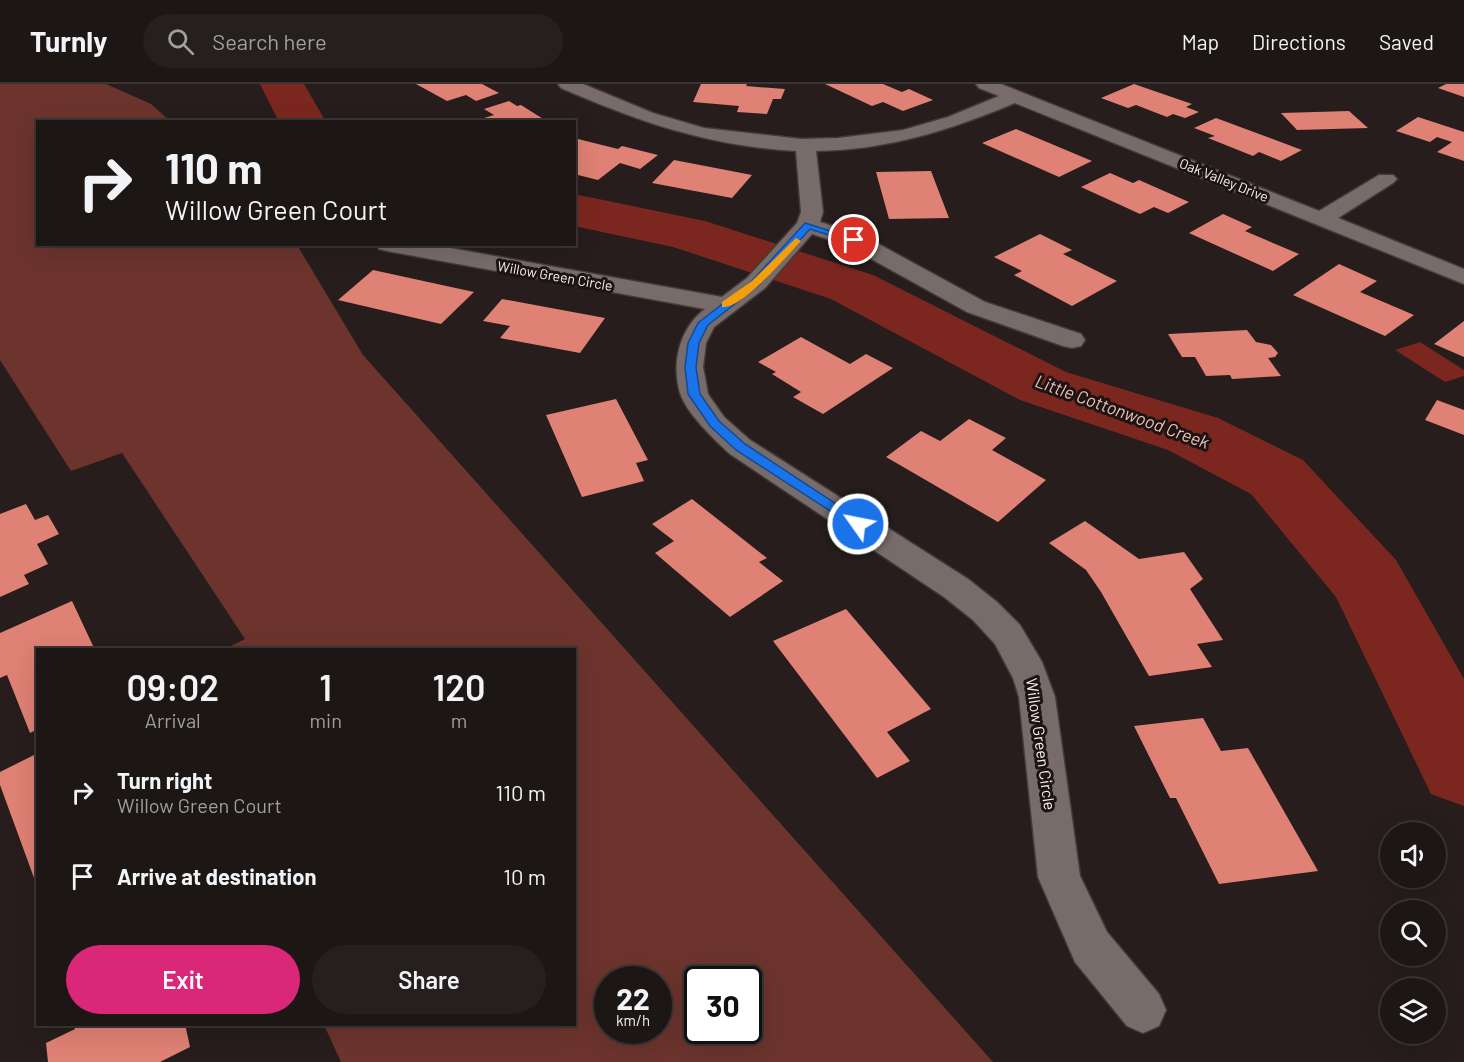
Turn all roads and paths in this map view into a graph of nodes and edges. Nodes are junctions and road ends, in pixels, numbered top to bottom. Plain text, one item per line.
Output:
1 (567, 84) edge
2 (985, 84) edge
3 (1015, 96) junction
4 (805, 144) junction
5 (1386, 179) dead end
6 (1321, 219) junction
7 (803, 232) junction
8 (398, 246) edge
9 (1464, 277) edge
10 (724, 305) junction
11 (1072, 340) dead end
12 (1143, 1010) dead end

1 - 4 street
2 - 3 street, Oak Valley Drive
3 - 4 street
3 - 6 street, Oak Valley Drive
4 - 7 street
5 - 6 street
6 - 9 street, Oak Valley Drive
7 - 10 street, Willow Green Circle
7 - 11 street
8 - 10 street, Willow Green Circle
10 - 12 street, Willow Green Circle

